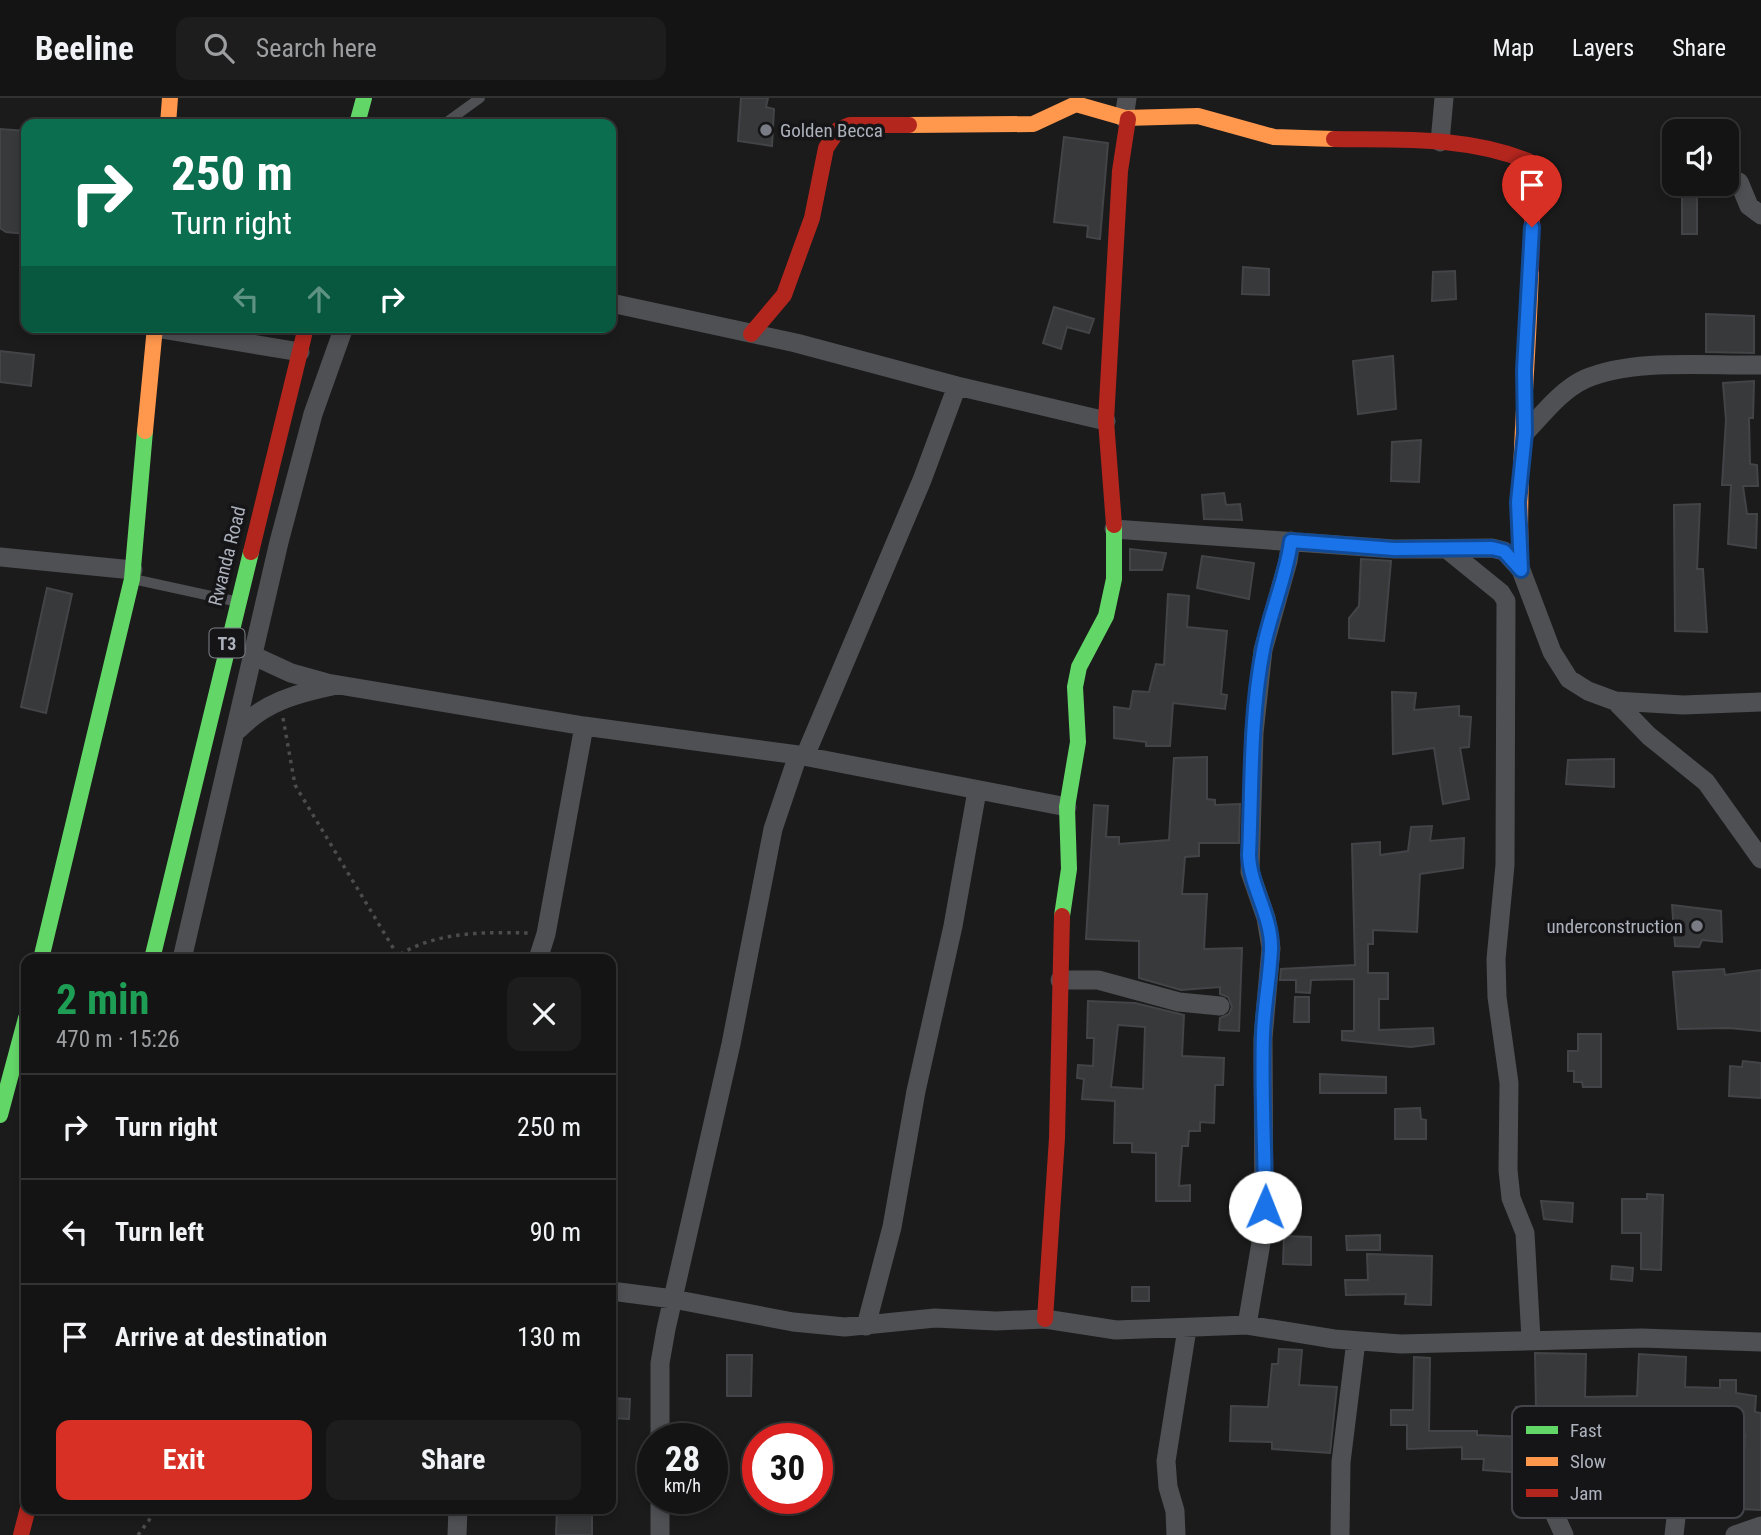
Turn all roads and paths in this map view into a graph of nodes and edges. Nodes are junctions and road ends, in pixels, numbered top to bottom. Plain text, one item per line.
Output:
1 (364, 98) edge
2 (480, 98) edge
3 (1128, 98) edge
4 (1444, 98) edge
5 (166, 99) edge
6 (1126, 118) junction
7 (168, 119) edge
8 (358, 119) edge
9 (451, 119) edge
10 (1440, 142) junction
11 (1739, 182) dead end
12 (1761, 215) edge
13 (616, 304) edge
14 (155, 333) edge
15 (216, 333) edge
16 (305, 333) edge
17 (343, 333) edge
18 (751, 334) junction
19 (300, 352) junction
20 (1761, 365) edge
21 (957, 386) junction
22 (1106, 421) junction
23 (1525, 433) junction
24 (1114, 529) junction
25 (1291, 541) junction
26 (1448, 550) junction
27 (0, 557) edge
28 (1521, 570) junction
29 (133, 575) junction
30 (237, 602) junction
31 (254, 656) junction
32 (337, 684) junction
33 (281, 699) junction
34 (1615, 701) junction
35 (1761, 702) edge
36 (584, 726) junction
37 (237, 730) junction
38 (802, 755) junction
39 (977, 790) junction
40 (1067, 807) junction
41 (1761, 859) edge
42 (547, 934) junction
43 (42, 954) edge
44 (153, 954) edge
45 (183, 954) edge
46 (393, 954) edge
47 (401, 954) edge
48 (540, 954) edge
49 (1060, 980) junction
50 (1220, 1006) dead end
51 (21, 1037) edge
52 (0, 1115) edge
53 (616, 1292) edge
54 (673, 1298) junction
55 (1045, 1319) junction
56 (1247, 1325) junction
57 (866, 1326) junction
58 (1188, 1328) junction
59 (1531, 1339) junction
60 (1356, 1341) junction
61 (1761, 1342) edge
62 (660, 1423) edge
63 (26, 1514) edge
64 (154, 1514) edge
65 (458, 1514) edge
66 (660, 1514) edge
67 (1556, 1518) edge
68 (1761, 1526) edge
69 (22, 1535) edge
70 (138, 1535) edge
71 (457, 1535) edge
72 (660, 1535) edge
73 (1176, 1535) edge
74 (1339, 1535) edge
75 (1564, 1535) edge
76 (1735, 1535) edge

1 - 8 main road
2 - 9 lane
3 - 6 street
4 - 10 street
5 - 7 main road
6 - 10 main road
6 - 18 main road
6 - 22 main road
10 - 23 main road
11 - 12 street
13 - 18 street
14 - 29 main road
15 - 19 street
16 - 19 main road, Rwanda Road / T3
17 - 31 street
18 - 21 street
19 - 30 main road, Rwanda Road / T3
20 - 23 street
21 - 22 street
21 - 38 street
22 - 24 main road
23 - 28 main road
24 - 25 street
24 - 40 main road
25 - 26 street
25 - 56 street
26 - 28 street
26 - 59 street
27 - 29 street
28 - 34 street
29 - 30 lane
29 - 43 main road
30 - 44 main road, Rwanda Road / T3
31 - 32 street
31 - 37 street
32 - 33 street
32 - 36 street
33 - 37 street
33 - 46 path
34 - 35 street
34 - 41 street
36 - 38 street
36 - 42 street
37 - 45 street
38 - 39 street
38 - 54 street
39 - 40 street
39 - 57 street
40 - 49 main road
42 - 47 path
42 - 48 street
49 - 50 street
49 - 55 main road
51 - 52 main road
53 - 54 street
54 - 57 street
54 - 62 street
55 - 57 street
55 - 58 street
56 - 58 street
56 - 60 street
58 - 73 street
59 - 60 street
59 - 61 street
60 - 74 street
63 - 69 main road
64 - 70 path
65 - 71 street
66 - 72 street
67 - 75 street
68 - 76 street

